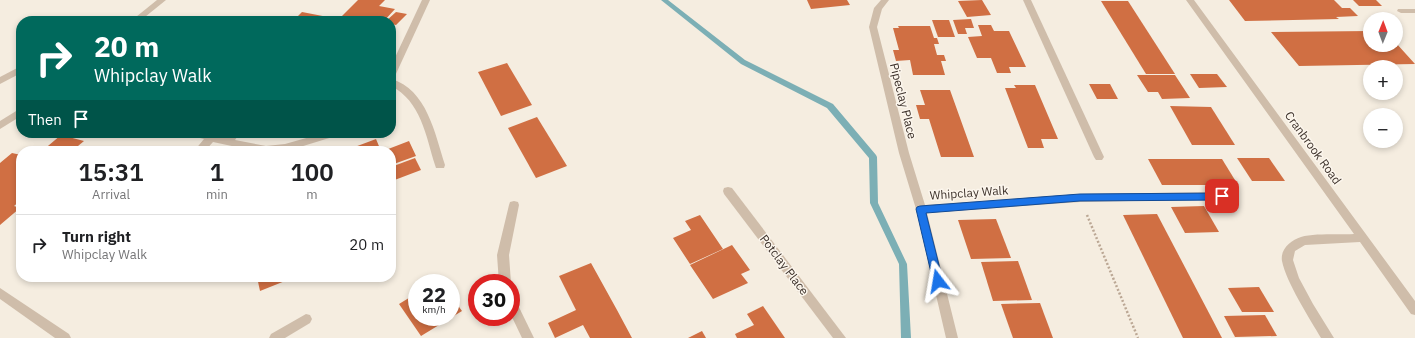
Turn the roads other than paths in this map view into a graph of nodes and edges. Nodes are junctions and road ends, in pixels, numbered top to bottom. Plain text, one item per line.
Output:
1 (162, 0) edge
2 (426, 0) edge
3 (885, 0) edge
4 (1027, 0) edge
5 (1190, 0) edge
6 (1401, 11) dead end
7 (1415, 11) edge
8 (141, 16) edge
9 (396, 65) edge
10 (16, 73) edge
11 (0, 81) edge
12 (396, 84) edge
13 (16, 114) edge
14 (0, 126) edge
15 (211, 138) joint
16 (231, 138) edge
17 (319, 138) edge
18 (228, 142) junction
19 (204, 146) edge
20 (247, 146) edge
21 (292, 146) edge
22 (1100, 157) dead end
23 (440, 165) dead end
24 (728, 191) dead end
25 (1222, 196) dead end
26 (514, 204) dead end
27 (920, 209) junction
28 (1361, 238) junction
29 (505, 274) edge
30 (0, 293) edge
31 (1415, 310) edge
32 (306, 319) dead end
33 (520, 321) edge
34 (65, 338) edge
35 (275, 338) edge
36 (528, 338) edge
37 (840, 338) edge
38 (952, 338) edge
39 (1328, 338) edge

1 - 8 street
2 - 9 street
3 - 27 street, Pipeclay Place
4 - 22 street
5 - 28 street, Cranbrook Road
6 - 7 street
10 - 11 street
12 - 23 street
13 - 14 street
15 - 18 street
15 - 19 street
16 - 18 street
17 - 21 street
18 - 20 street
24 - 37 street, Potclay Place
25 - 27 street, Whipclay Walk
26 - 29 street
27 - 38 street, Whipclay Walk
28 - 31 street, Cranbrook Road
28 - 39 street
30 - 34 street
32 - 35 street
33 - 36 street

